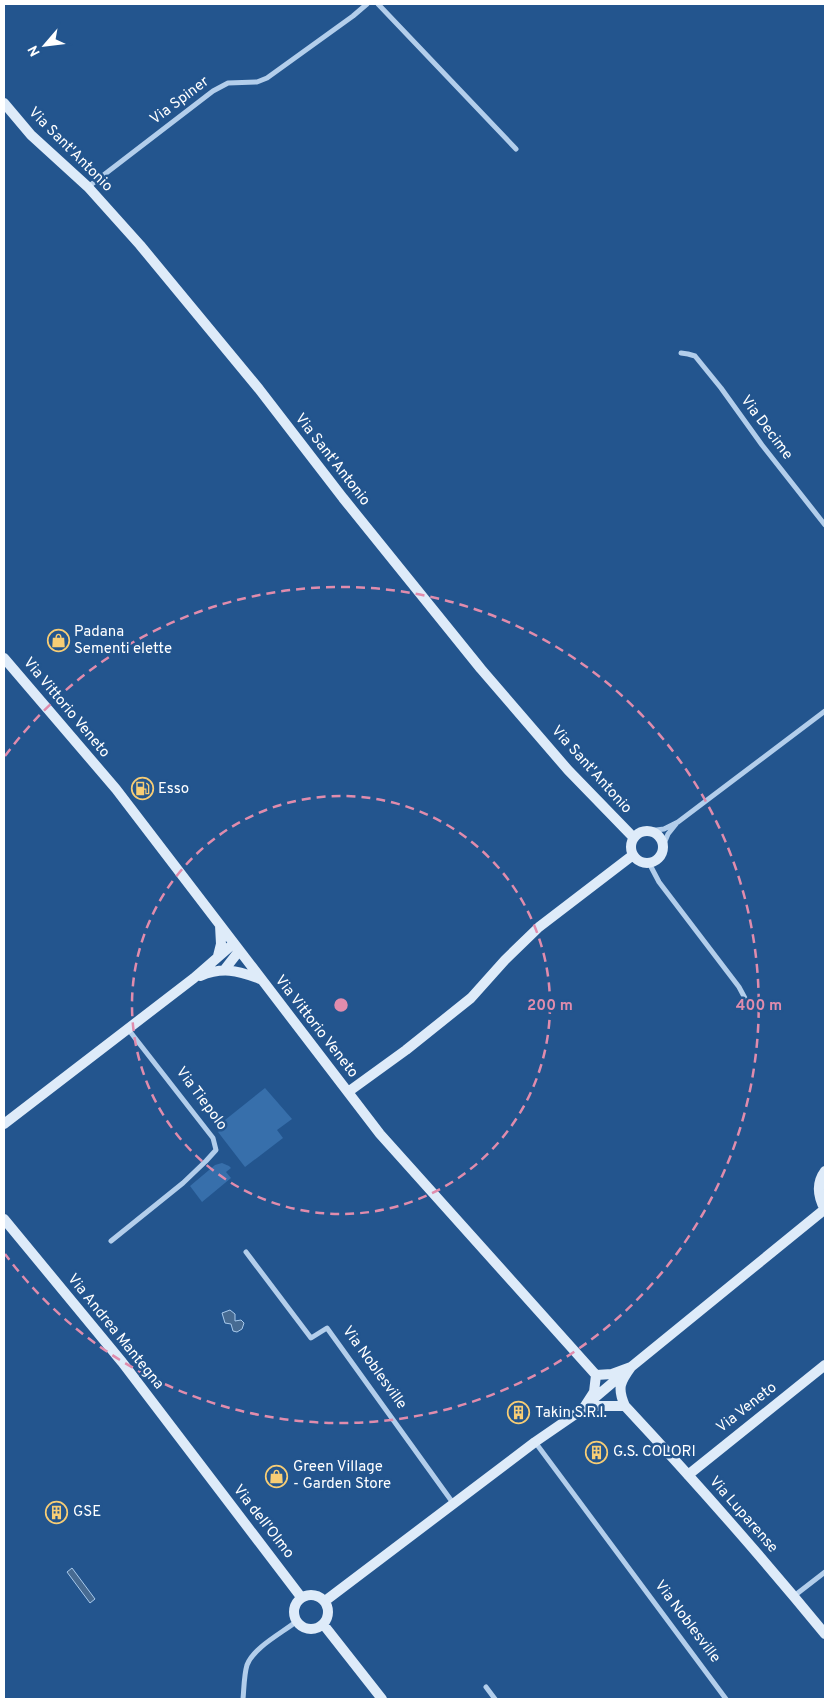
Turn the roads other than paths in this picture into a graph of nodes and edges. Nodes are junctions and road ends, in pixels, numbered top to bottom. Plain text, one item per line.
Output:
1 (367, 4) edge
2 (378, 4) edge
3 (4, 103) edge
4 (516, 149) dead end
5 (88, 187) junction
6 (682, 353) dead end
7 (825, 526) edge
8 (4, 658) edge
9 (825, 711) edge
10 (678, 822) junction
11 (648, 832) junction
12 (634, 838) junction
13 (662, 846) junction
14 (633, 855) junction
15 (649, 863) junction
16 (220, 924) junction
17 (236, 948) junction
18 (218, 956) junction
19 (225, 969) junction
20 (194, 978) junction
21 (260, 979) junction
22 (747, 1002) dead end
23 (128, 1029) junction
24 (348, 1092) junction
25 (4, 1124) edge
26 (825, 1171) edge
27 (825, 1209) edge
28 (4, 1219) edge
29 (111, 1241) dead end
30 (246, 1252) dead end
31 (825, 1365) edge
32 (631, 1366) junction
33 (596, 1375) junction
34 (625, 1406) junction
35 (583, 1409) junction
36 (535, 1442) junction
37 (200, 1465) joint
38 (688, 1475) junction
39 (454, 1504) junction
40 (825, 1572) edge
41 (794, 1596) junction
42 (301, 1597) junction
43 (325, 1601) junction
44 (297, 1622) junction
45 (323, 1624) junction
46 (825, 1634) edge
47 (486, 1686) dead end
48 (380, 1697) edge
49 (243, 1699) edge
50 (495, 1699) edge
51 (726, 1699) edge

1 - 5 street, Via Spiner
2 - 4 street
3 - 5 street, Via Sant'Antonio
5 - 12 street, Via Sant'Antonio
6 - 7 street, Via Decime
8 - 16 street, Via Vittorio Veneto
9 - 10 street
10 - 11 street
10 - 13 street
11 - 12 street
11 - 13 street
12 - 14 street
13 - 15 street
14 - 15 street
14 - 24 street
15 - 22 street
16 - 17 street, Via Vittorio Veneto
16 - 18 street
17 - 18 street
17 - 19 street
17 - 21 street, Via Vittorio Veneto
18 - 20 street
19 - 20 street
19 - 21 street
20 - 23 street
21 - 24 street, Via Vittorio Veneto
23 - 25 street
23 - 29 street, Via Tiepolo
24 - 33 street, Via Vittorio Veneto
26 - 27 street
27 - 32 street
28 - 37 street, Via Andrea Mantegna
30 - 39 street, Via Noblesville
31 - 38 street, Via Veneto
32 - 33 street
32 - 34 street
32 - 35 street
33 - 35 street
34 - 35 street
34 - 38 street, Via Luparense
35 - 36 street
36 - 39 street
36 - 51 street, Via Noblesville
37 - 42 street, Via dell'Olmo
38 - 41 street, Via Luparense
39 - 43 street
40 - 41 street
41 - 46 street, Via Luparense
42 - 43 street
42 - 44 street
43 - 45 street
44 - 45 street
44 - 49 street
45 - 48 street
47 - 50 street

